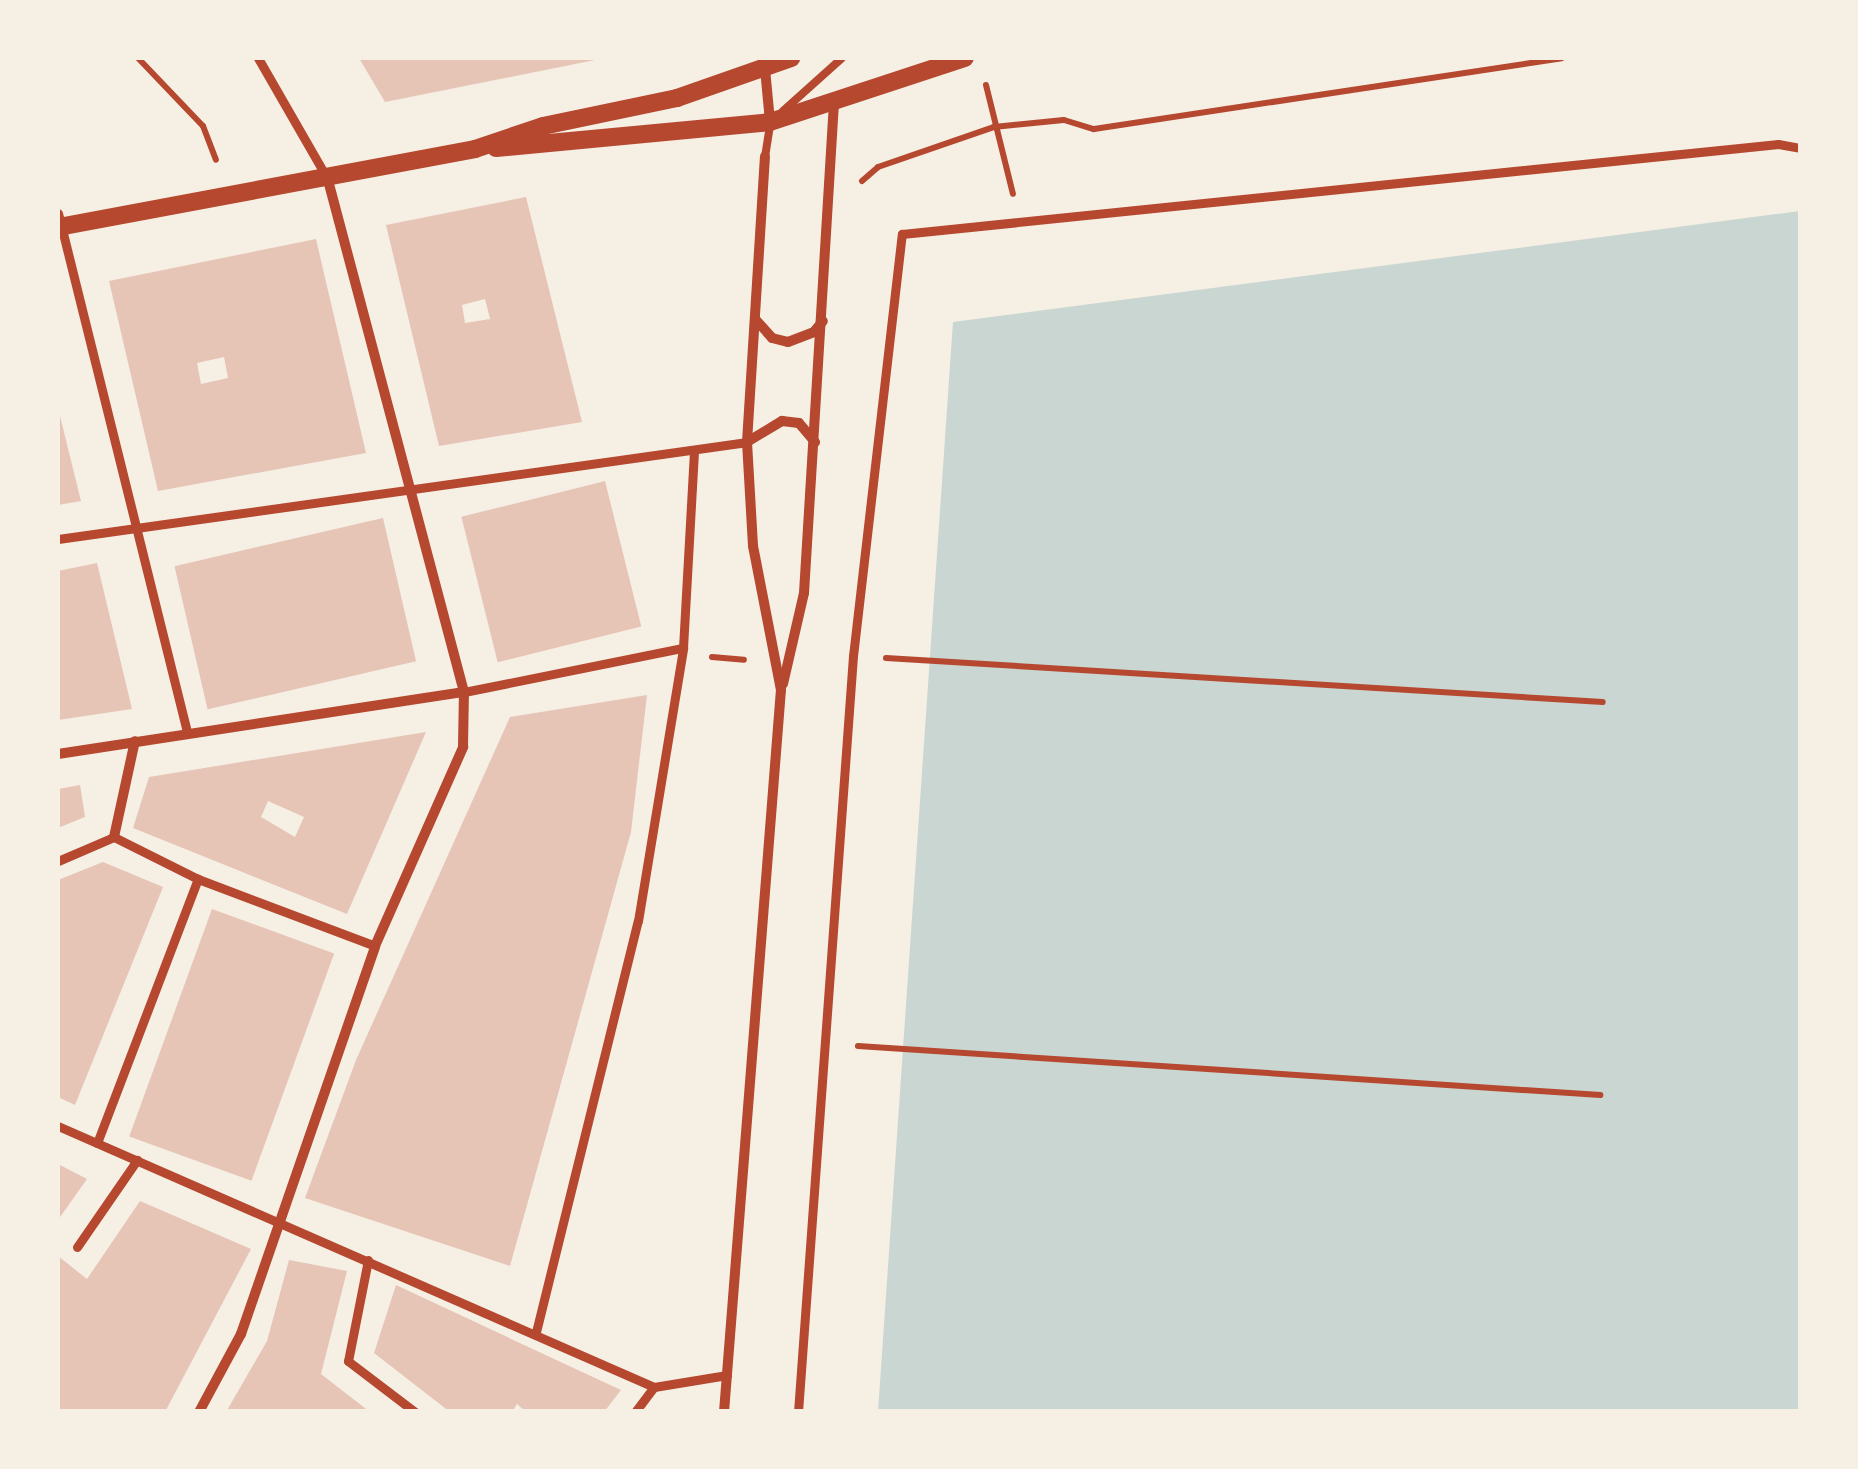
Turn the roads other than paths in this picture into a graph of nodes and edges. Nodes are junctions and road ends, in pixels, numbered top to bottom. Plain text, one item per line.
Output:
1 (258, 58) edge
2 (791, 58) edge
3 (842, 58) edge
4 (966, 58) edge
5 (766, 62) edge
6 (936, 65) edge
7 (834, 104) junction
8 (770, 122) junction
9 (1800, 148) edge
10 (475, 149) junction
11 (765, 157) joint
12 (328, 180) junction
13 (60, 222) edge
14 (825, 318) junction
15 (756, 319) junction
16 (748, 442) junction
17 (815, 442) junction
18 (694, 451) junction
19 (412, 487) junction
20 (138, 528) junction
21 (58, 539) edge
22 (682, 648) junction
23 (781, 690) junction
24 (464, 692) junction
25 (187, 732) junction
26 (135, 741) junction
27 (58, 754) edge
28 (114, 837) junction
29 (58, 861) edge
30 (198, 879) junction
31 (375, 946) junction
32 (58, 1126) edge
33 (97, 1143) junction
34 (136, 1160) junction
35 (278, 1220) junction
36 (77, 1247) dead end
37 (368, 1260) junction
38 (536, 1332) junction
39 (727, 1374) junction
40 (654, 1387) junction
41 (199, 1412) edge
42 (414, 1412) edge
43 (635, 1412) edge
44 (724, 1412) edge
45 (798, 1412) edge

1 - 12 street
2 - 5 street
3 - 8 lane
4 - 6 street
5 - 8 street
5 - 10 street
6 - 7 street
7 - 8 street
7 - 14 street
8 - 10 street
8 - 11 lane
9 - 45 street
10 - 12 street
11 - 15 street
12 - 13 street
12 - 19 street
13 - 20 street
14 - 15 street
14 - 17 street
15 - 16 street
16 - 17 street
16 - 18 street
16 - 23 street
17 - 23 street
18 - 19 street
18 - 22 street
19 - 20 street
19 - 24 street
20 - 21 street
20 - 25 street
22 - 24 street
22 - 38 street
23 - 39 street
24 - 25 street
24 - 31 street
25 - 26 street
26 - 27 street
26 - 28 street
28 - 29 street
28 - 30 street
30 - 31 street
30 - 33 street
31 - 35 street
32 - 33 street
33 - 34 street
34 - 35 street
34 - 36 street
35 - 37 street
35 - 41 street
37 - 38 street
37 - 42 street
38 - 40 street
39 - 40 street
39 - 44 street
40 - 43 street

